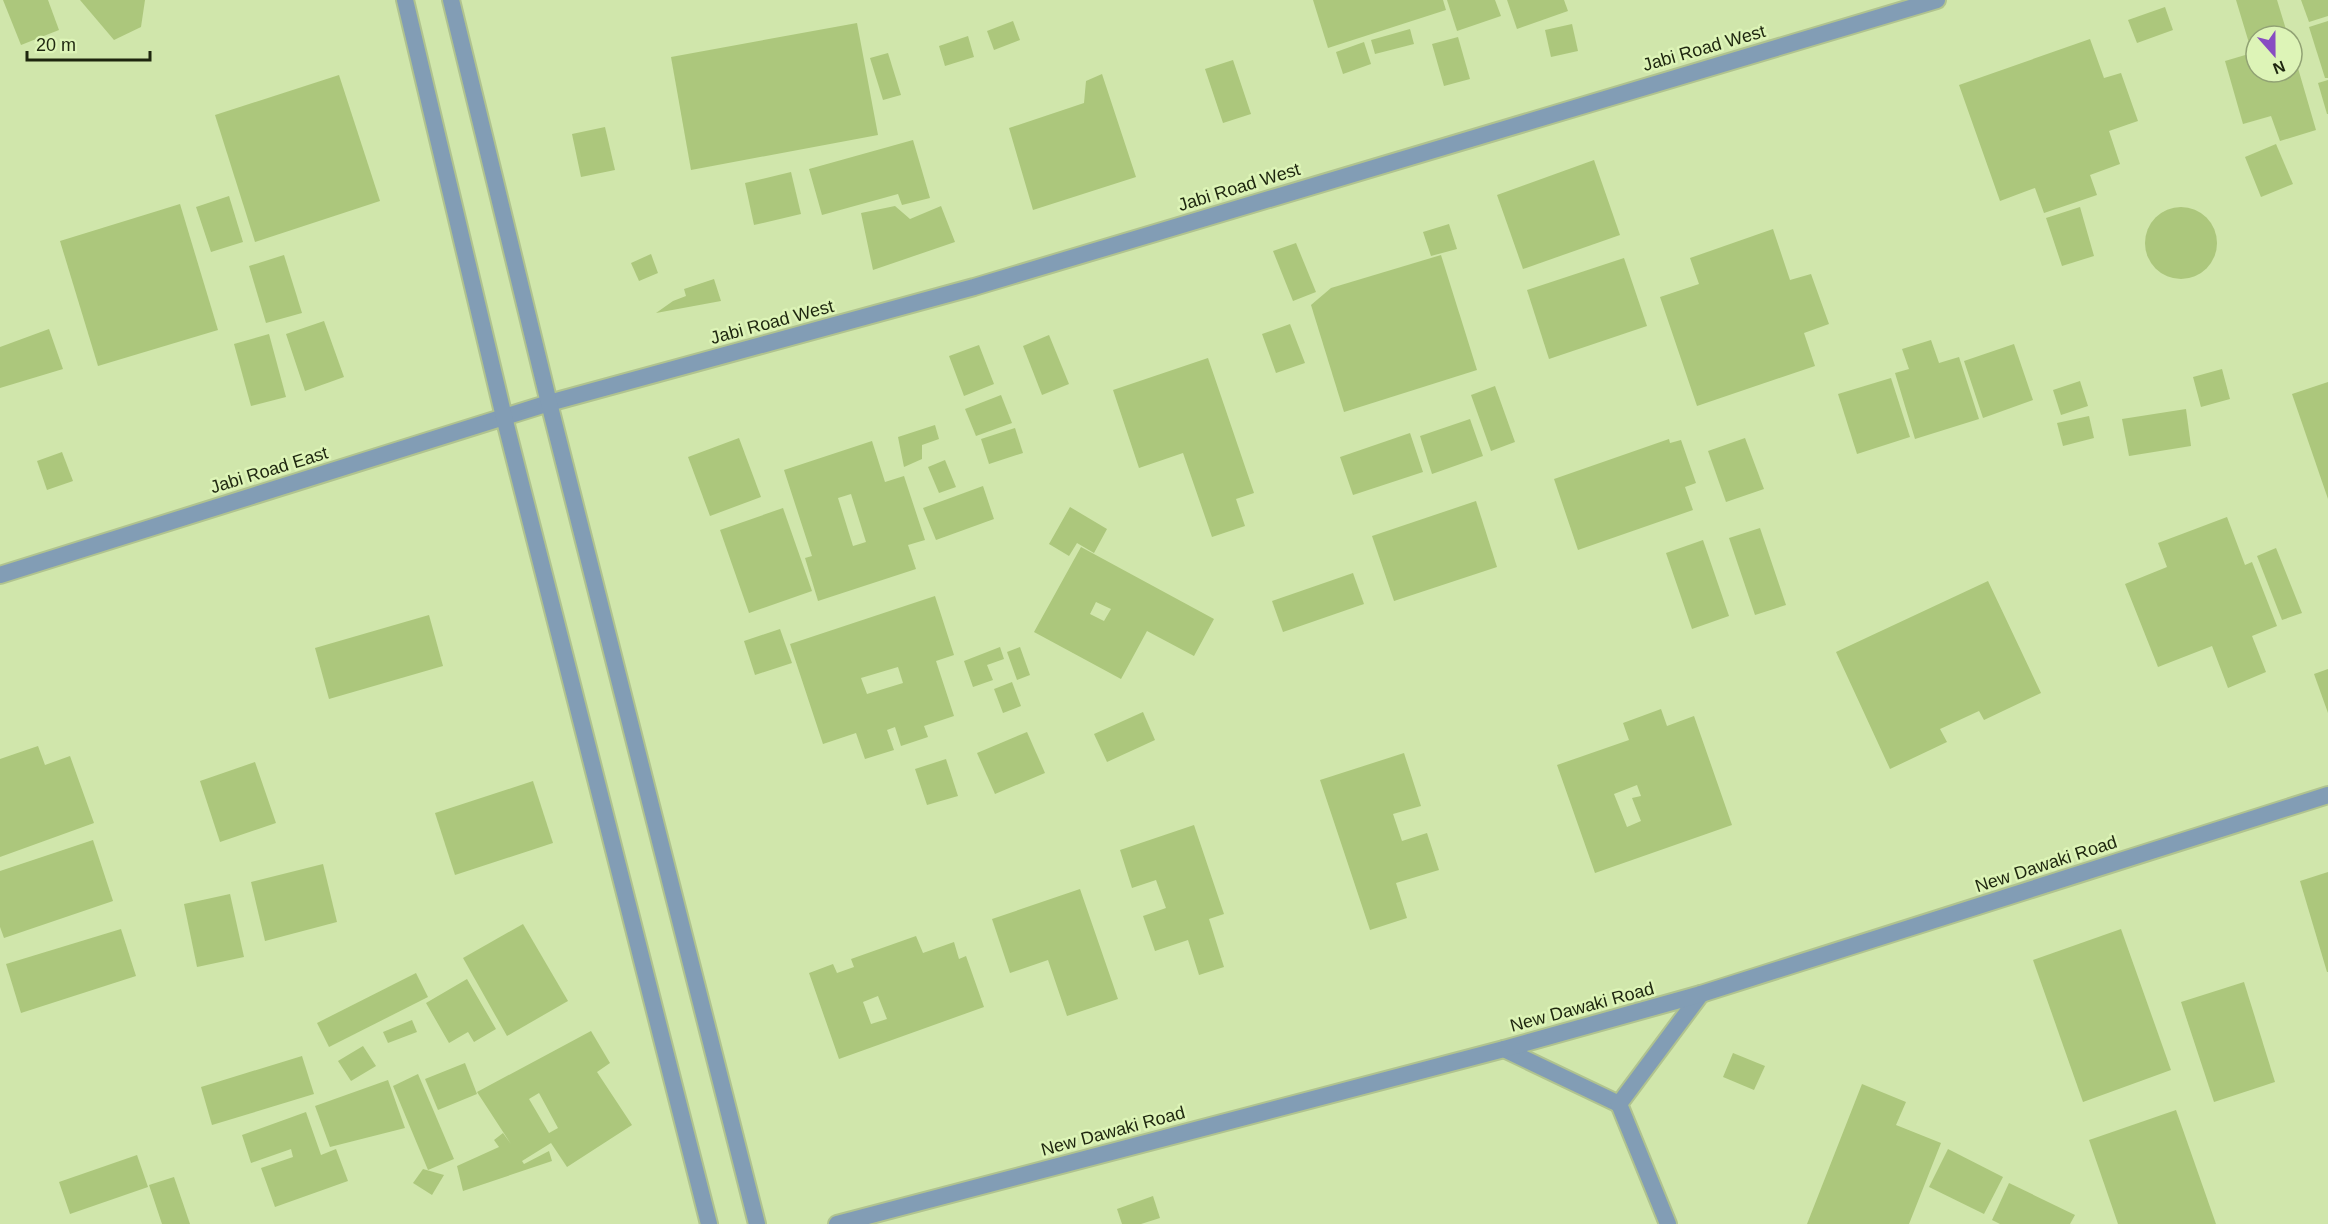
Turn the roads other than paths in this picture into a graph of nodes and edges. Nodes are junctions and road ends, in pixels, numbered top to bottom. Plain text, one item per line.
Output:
1 (405, 0) edge
2 (451, 0) edge
3 (1937, 0) edge
4 (549, 403) junction
5 (504, 417) junction
6 (0, 575) edge
7 (2328, 795) edge
8 (1701, 994) junction
9 (1503, 1049) junction
10 (1618, 1104) junction
11 (709, 1224) edge
12 (757, 1224) edge
13 (837, 1224) edge
14 (1668, 1224) edge

1 - 5 street
2 - 4 street
3 - 4 street, Jabi Road West
4 - 5 street, Jabi Road East
4 - 12 street
5 - 6 street, Jabi Road East
5 - 11 street
7 - 8 street, New Dawaki Road
8 - 9 street, New Dawaki Road
8 - 10 street
9 - 10 street
9 - 13 street, New Dawaki Road
10 - 14 street

